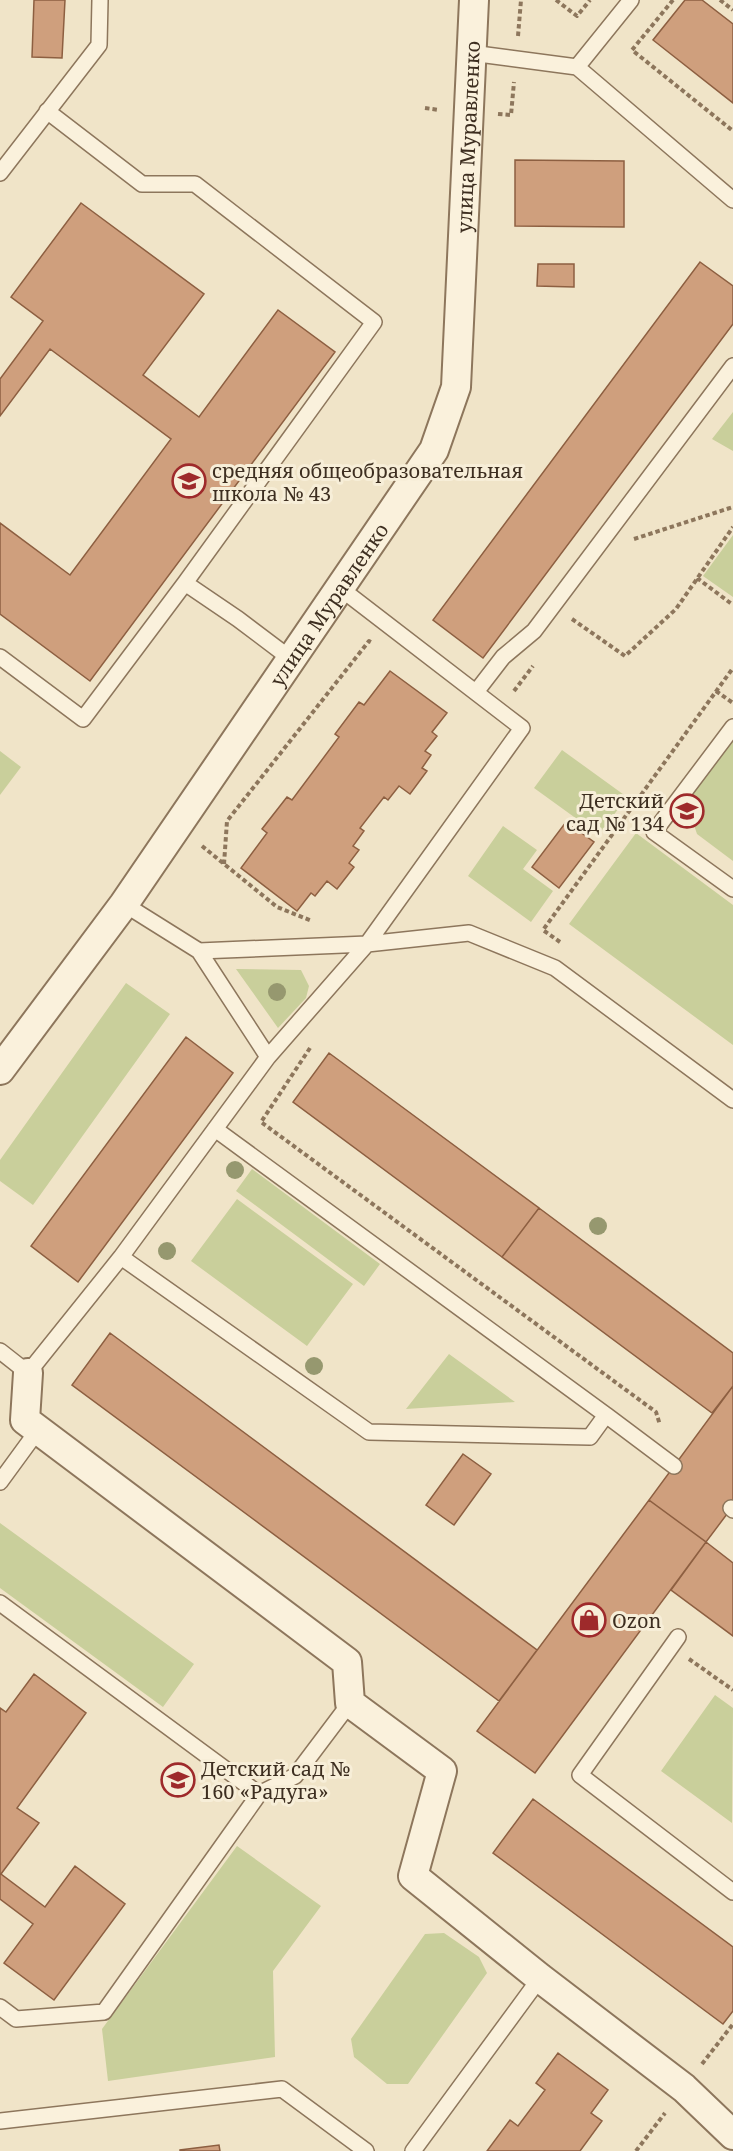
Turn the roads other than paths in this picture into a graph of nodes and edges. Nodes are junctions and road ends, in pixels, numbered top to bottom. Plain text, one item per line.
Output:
1 (100, 0) edge
2 (474, 0) edge
3 (631, 0) edge
4 (471, 53) junction
5 (577, 67) junction
6 (47, 111) junction
7 (0, 173) edge
8 (733, 200) edge
9 (733, 366) edge
10 (185, 583) junction
11 (339, 588) junction
12 (0, 657) edge
13 (291, 659) junction
14 (476, 692) junction
15 (733, 727) edge
16 (733, 889) edge
17 (124, 904) junction
18 (367, 944) junction
19 (199, 951) junction
20 (268, 1056) junction
21 (0, 1070) edge
22 (733, 1100) edge
23 (215, 1129) junction
24 (121, 1257) junction
25 (0, 1351) edge
26 (28, 1372) junction
27 (606, 1415) junction
28 (38, 1430) junction
29 (674, 1466) road end
30 (0, 1482) edge
31 (0, 1603) edge
32 (675, 1641) road end
33 (350, 1703) junction
34 (259, 1794) junction
35 (733, 1892) edge
36 (540, 1978) junction
37 (0, 2007) edge
38 (0, 2121) edge
39 (733, 2135) edge
40 (366, 2151) edge
41 (413, 2151) edge

1 - 6 lane
2 - 4 street, улица Муравленко
3 - 5 lane
4 - 5 lane
4 - 11 street, улица Муравленко
5 - 8 lane
6 - 7 lane
6 - 10 lane
9 - 14 lane
10 - 12 lane
10 - 13 lane
11 - 13 street, улица Муравленко
11 - 14 lane
13 - 17 street, улица Муравленко
14 - 18 lane
15 - 16 lane
17 - 19 lane
17 - 21 street, улица Муравленко
18 - 19 lane
18 - 20 lane
18 - 22 lane
19 - 20 lane
20 - 23 lane
23 - 24 lane
23 - 27 lane
24 - 26 lane
24 - 27 lane
25 - 26 lane
26 - 28 street
27 - 29 lane
28 - 30 lane
28 - 33 street
31 - 34 lane
32 - 35 lane
33 - 34 lane
33 - 36 street
34 - 37 lane
36 - 39 street
36 - 41 lane
38 - 40 lane

